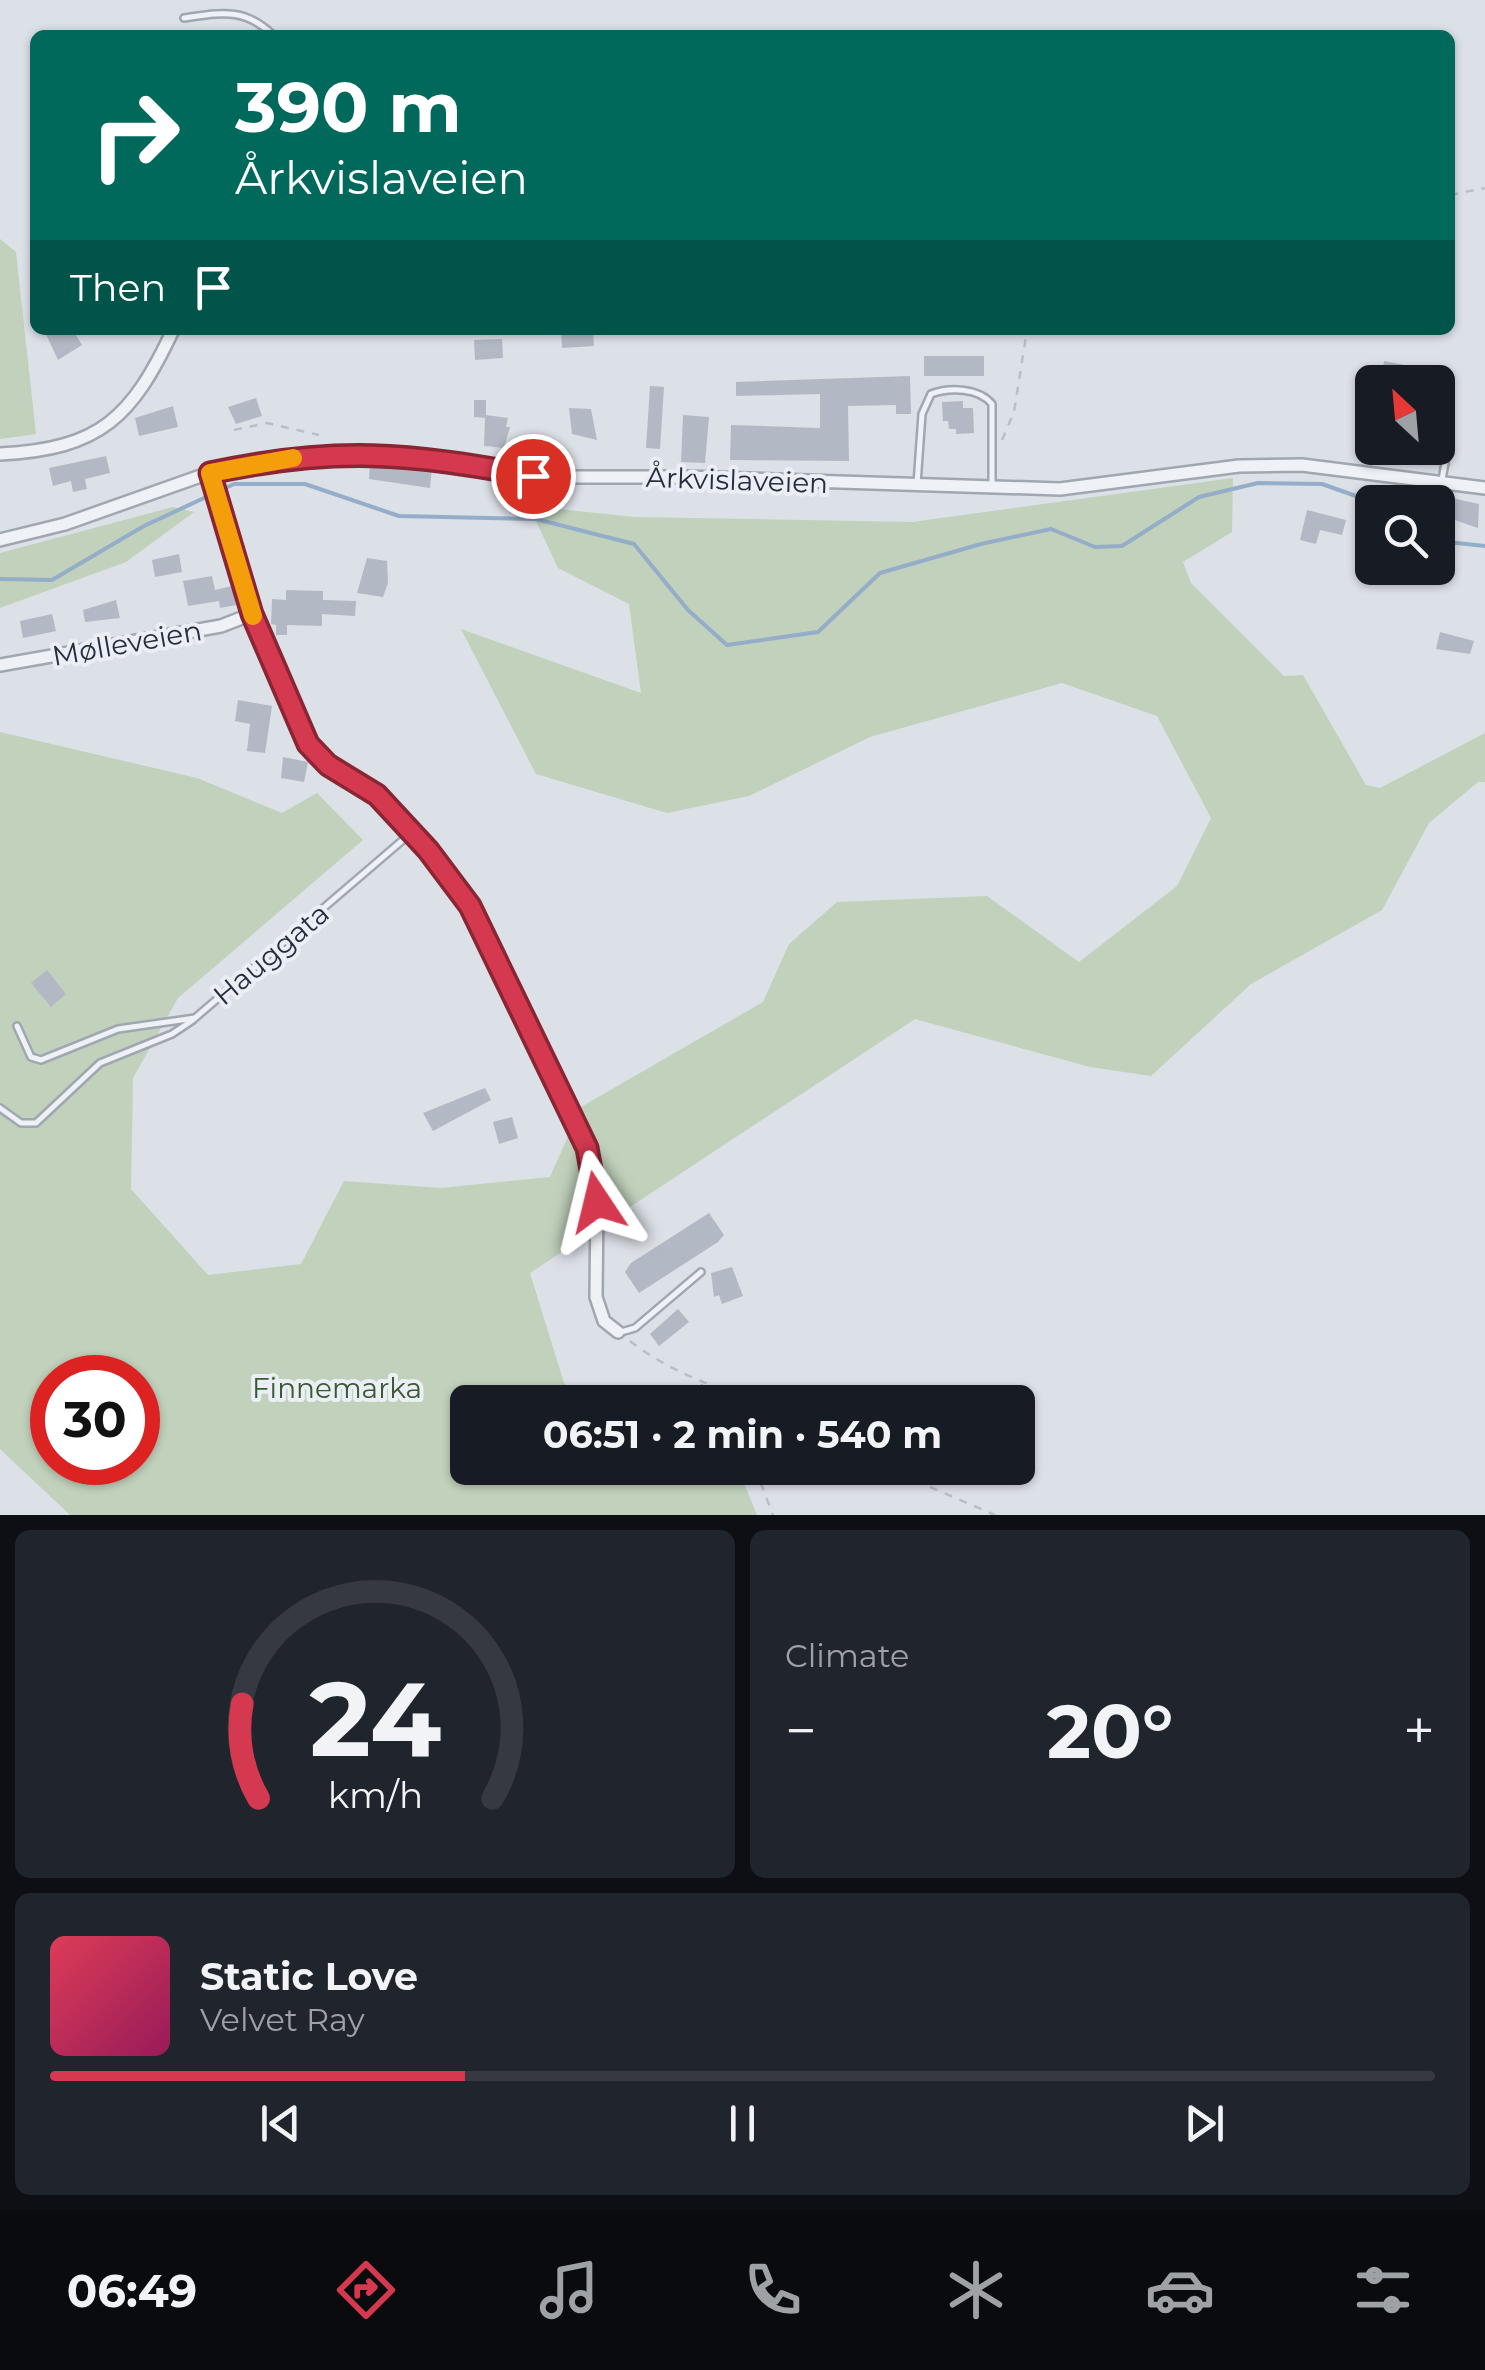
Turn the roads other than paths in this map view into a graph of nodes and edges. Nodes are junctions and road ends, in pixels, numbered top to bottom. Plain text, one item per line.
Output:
1 (184, 18) dead end
2 (268, 30) edge
3 (170, 335) edge
4 (0, 454) edge
5 (1444, 465) edge
6 (1442, 480) junction
7 (213, 485) junction
8 (917, 485) junction
9 (992, 488) junction
10 (1485, 488) edge
11 (0, 540) edge
12 (252, 614) junction
13 (0, 665) edge
14 (411, 833) junction
15 (195, 1018) junction
16 (17, 1026) dead end
17 (0, 1108) edge
18 (701, 1272) dead end
19 (618, 1332) joint

1 - 2 lane
3 - 4 street
5 - 6 lane
6 - 9 street, Årkvislaveien
6 - 10 street, Årkvislaveien
7 - 8 street, Årkvislaveien
7 - 11 street, Årkvislaveien
7 - 12 street
8 - 9 street, Årkvislaveien
8 - 9 lane
12 - 13 street, Mølleveien
12 - 14 street
14 - 15 lane, Hauggata
14 - 19 street
15 - 16 lane, Hauggata
15 - 17 lane
18 - 19 lane

